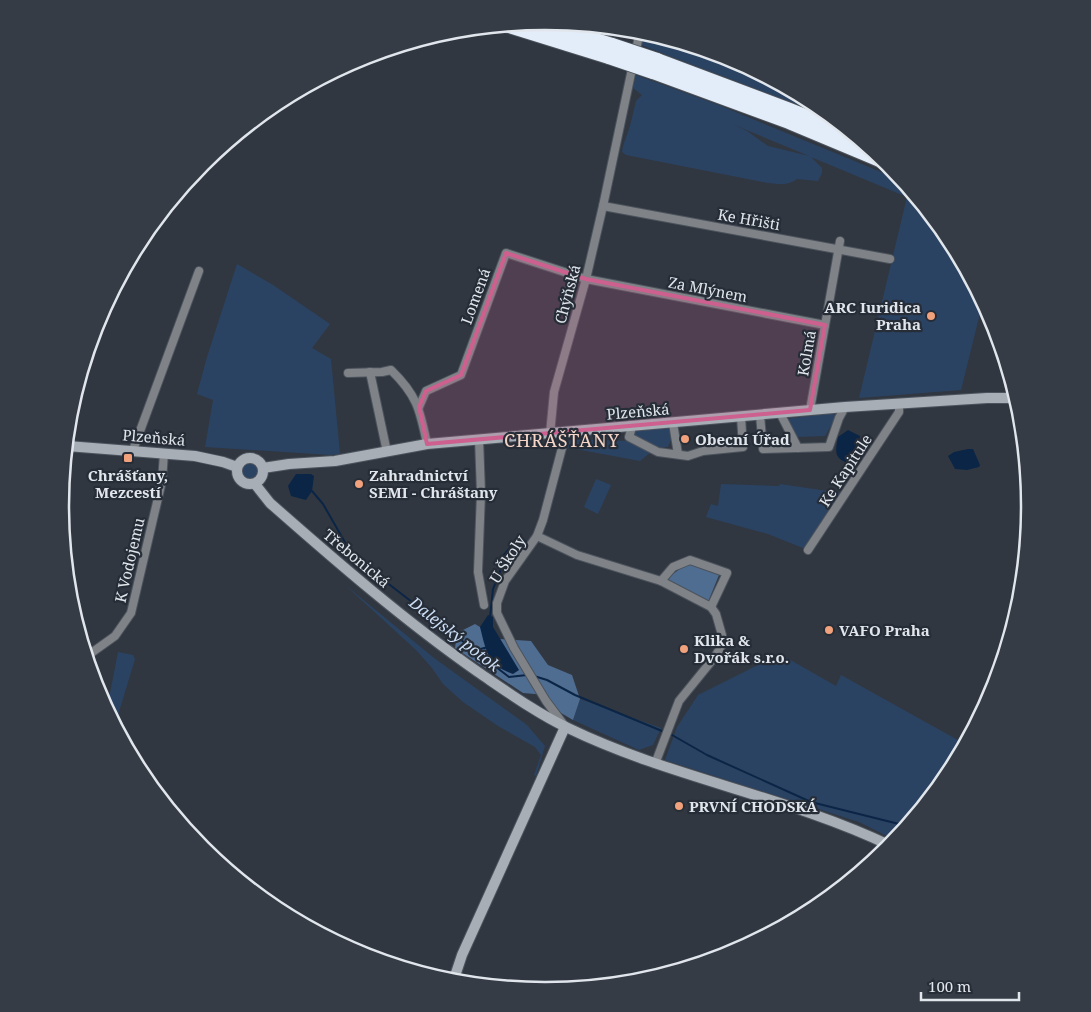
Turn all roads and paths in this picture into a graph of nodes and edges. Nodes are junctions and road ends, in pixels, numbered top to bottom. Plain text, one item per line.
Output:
1 (558, 30) edge
2 (528, 31) edge
3 (638, 39) edge
4 (611, 51) junction
5 (655, 66) junction
6 (834, 127) edge
7 (865, 153) edge
8 (603, 206) junction
9 (840, 245) junction
10 (890, 259) dead end
11 (199, 271) dead end
12 (586, 279) junction
13 (825, 325) junction
14 (370, 372) junction
15 (348, 373) dead end
16 (1008, 398) edge
17 (899, 404) junction
18 (419, 406) junction
19 (845, 408) junction
20 (810, 410) junction
21 (780, 413) junction
22 (760, 415) junction
23 (741, 418) junction
24 (673, 423) junction
25 (632, 427) junction
26 (550, 434) junction
27 (480, 439) junction
28 (427, 444) junction
29 (74, 446) edge
30 (562, 448) dead end
31 (798, 448) junction
32 (133, 450) junction
33 (387, 452) junction
34 (164, 453) junction
35 (678, 454) junction
36 (237, 467) junction
37 (263, 468) junction
38 (255, 484) junction
39 (537, 536) junction
40 (808, 550) dead end
41 (661, 581) junction
42 (484, 605) dead end
43 (710, 607) junction
44 (93, 652) edge
45 (565, 727) junction
46 (655, 764) junction
47 (883, 842) edge
48 (456, 973) edge

1 - 4 highway
2 - 4 highway
3 - 8 street, Chýňská
4 - 5 highway, bridge
5 - 6 highway
5 - 7 highway
8 - 9 street, Ke Hřišti
8 - 12 street, Chýňská
9 - 10 street, Ke Hřišti
9 - 13 street, Kolmá
11 - 32 street
12 - 13 street, Za Mlýnem
12 - 18 street, Lomená
12 - 26 street, Chýňská
13 - 20 street, Kolmá
14 - 15 street
14 - 18 street
14 - 33 street
16 - 17 main road, Plzeňská
17 - 19 main road, Plzeňská
17 - 40 street, Ke Kapitule
18 - 28 street
19 - 20 main road, Plzeňská
19 - 31 street
20 - 21 main road, Plzeňská
21 - 22 main road, Plzeňská
21 - 31 street
22 - 23 main road, Plzeňská
22 - 31 street
23 - 24 main road, Plzeňská
23 - 35 street
24 - 25 main road, Plzeňská
24 - 35 street
25 - 26 main road, Plzeňská
25 - 35 street
26 - 27 main road, Plzeňská
27 - 28 main road, Plzeňská
27 - 42 street
28 - 33 main road, Plzeňská
29 - 32 main road, Plzeňská
30 - 39 street, U Školy
32 - 34 main road, Plzeňská
33 - 37 main road, Plzeňská
34 - 36 main road, Plzeňská
34 - 44 street, K Vodojemu
36 - 37 main road
36 - 38 main road
37 - 38 main road
38 - 45 main road, Třebonická
39 - 41 street
39 - 45 street, U Školy
41 - 43 street
41 - 43 street
43 - 46 street
45 - 46 main road, Třebonická
45 - 48 main road
46 - 47 main road, Třebonická

